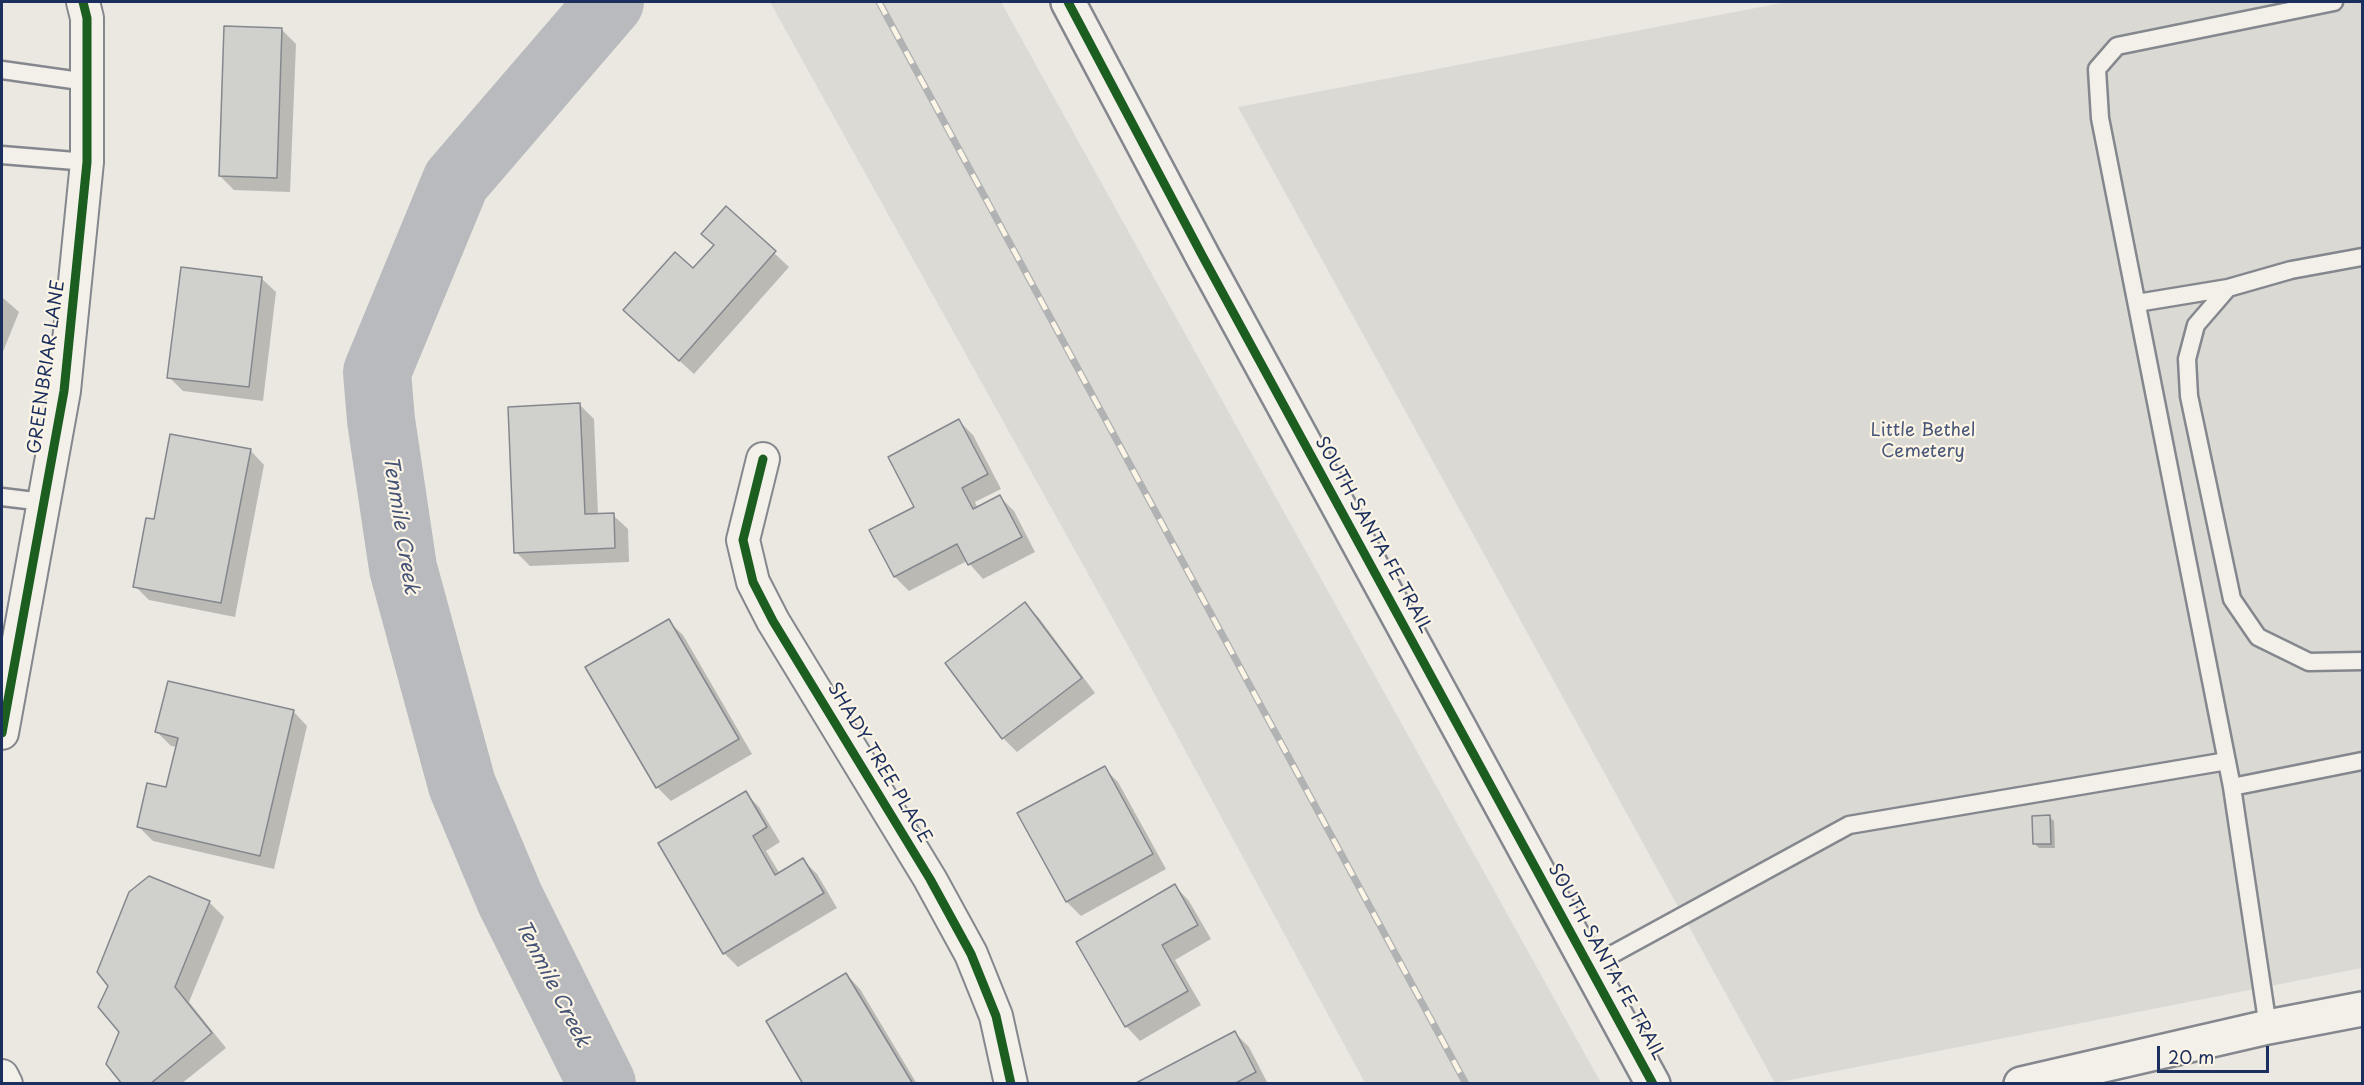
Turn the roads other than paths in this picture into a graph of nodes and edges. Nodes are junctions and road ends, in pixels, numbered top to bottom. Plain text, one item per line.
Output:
1 (82, 2) edge
2 (1068, 2) edge
3 (2334, 2) edge
4 (2, 70) edge
5 (87, 82) junction
6 (2, 155) edge
7 (87, 162) junction
8 (2362, 257) edge
9 (2228, 288) junction
10 (2136, 303) junction
11 (763, 459) dead end
12 (2, 497) edge
13 (43, 502) junction
14 (2362, 661) edge
15 (2, 733) edge
16 (2227, 761) junction
17 (2362, 761) edge
18 (2232, 787) junction
19 (1589, 967) junction
20 (2362, 1009) edge
21 (2268, 1027) junction
22 (2, 1076) edge
23 (6, 1083) edge
24 (1011, 1083) edge
25 (1653, 1083) edge
26 (2021, 1083) edge

1 - 5 street, GREENBRIAR LANE
2 - 19 street, SOUTH SANTA FE TRAIL
3 - 10 lane
4 - 5 lane
5 - 7 street, GREENBRIAR LANE
6 - 7 lane
7 - 13 street, GREENBRIAR LANE
8 - 9 lane
9 - 10 lane
9 - 14 lane
10 - 16 lane
11 - 24 street, SHADY TREE PLACE
12 - 13 lane
13 - 15 street, GREENBRIAR LANE
16 - 18 lane
16 - 19 lane
17 - 18 lane
18 - 21 lane
19 - 25 street, SOUTH SANTA FE TRAIL
20 - 21 street
21 - 26 street
22 - 23 street

